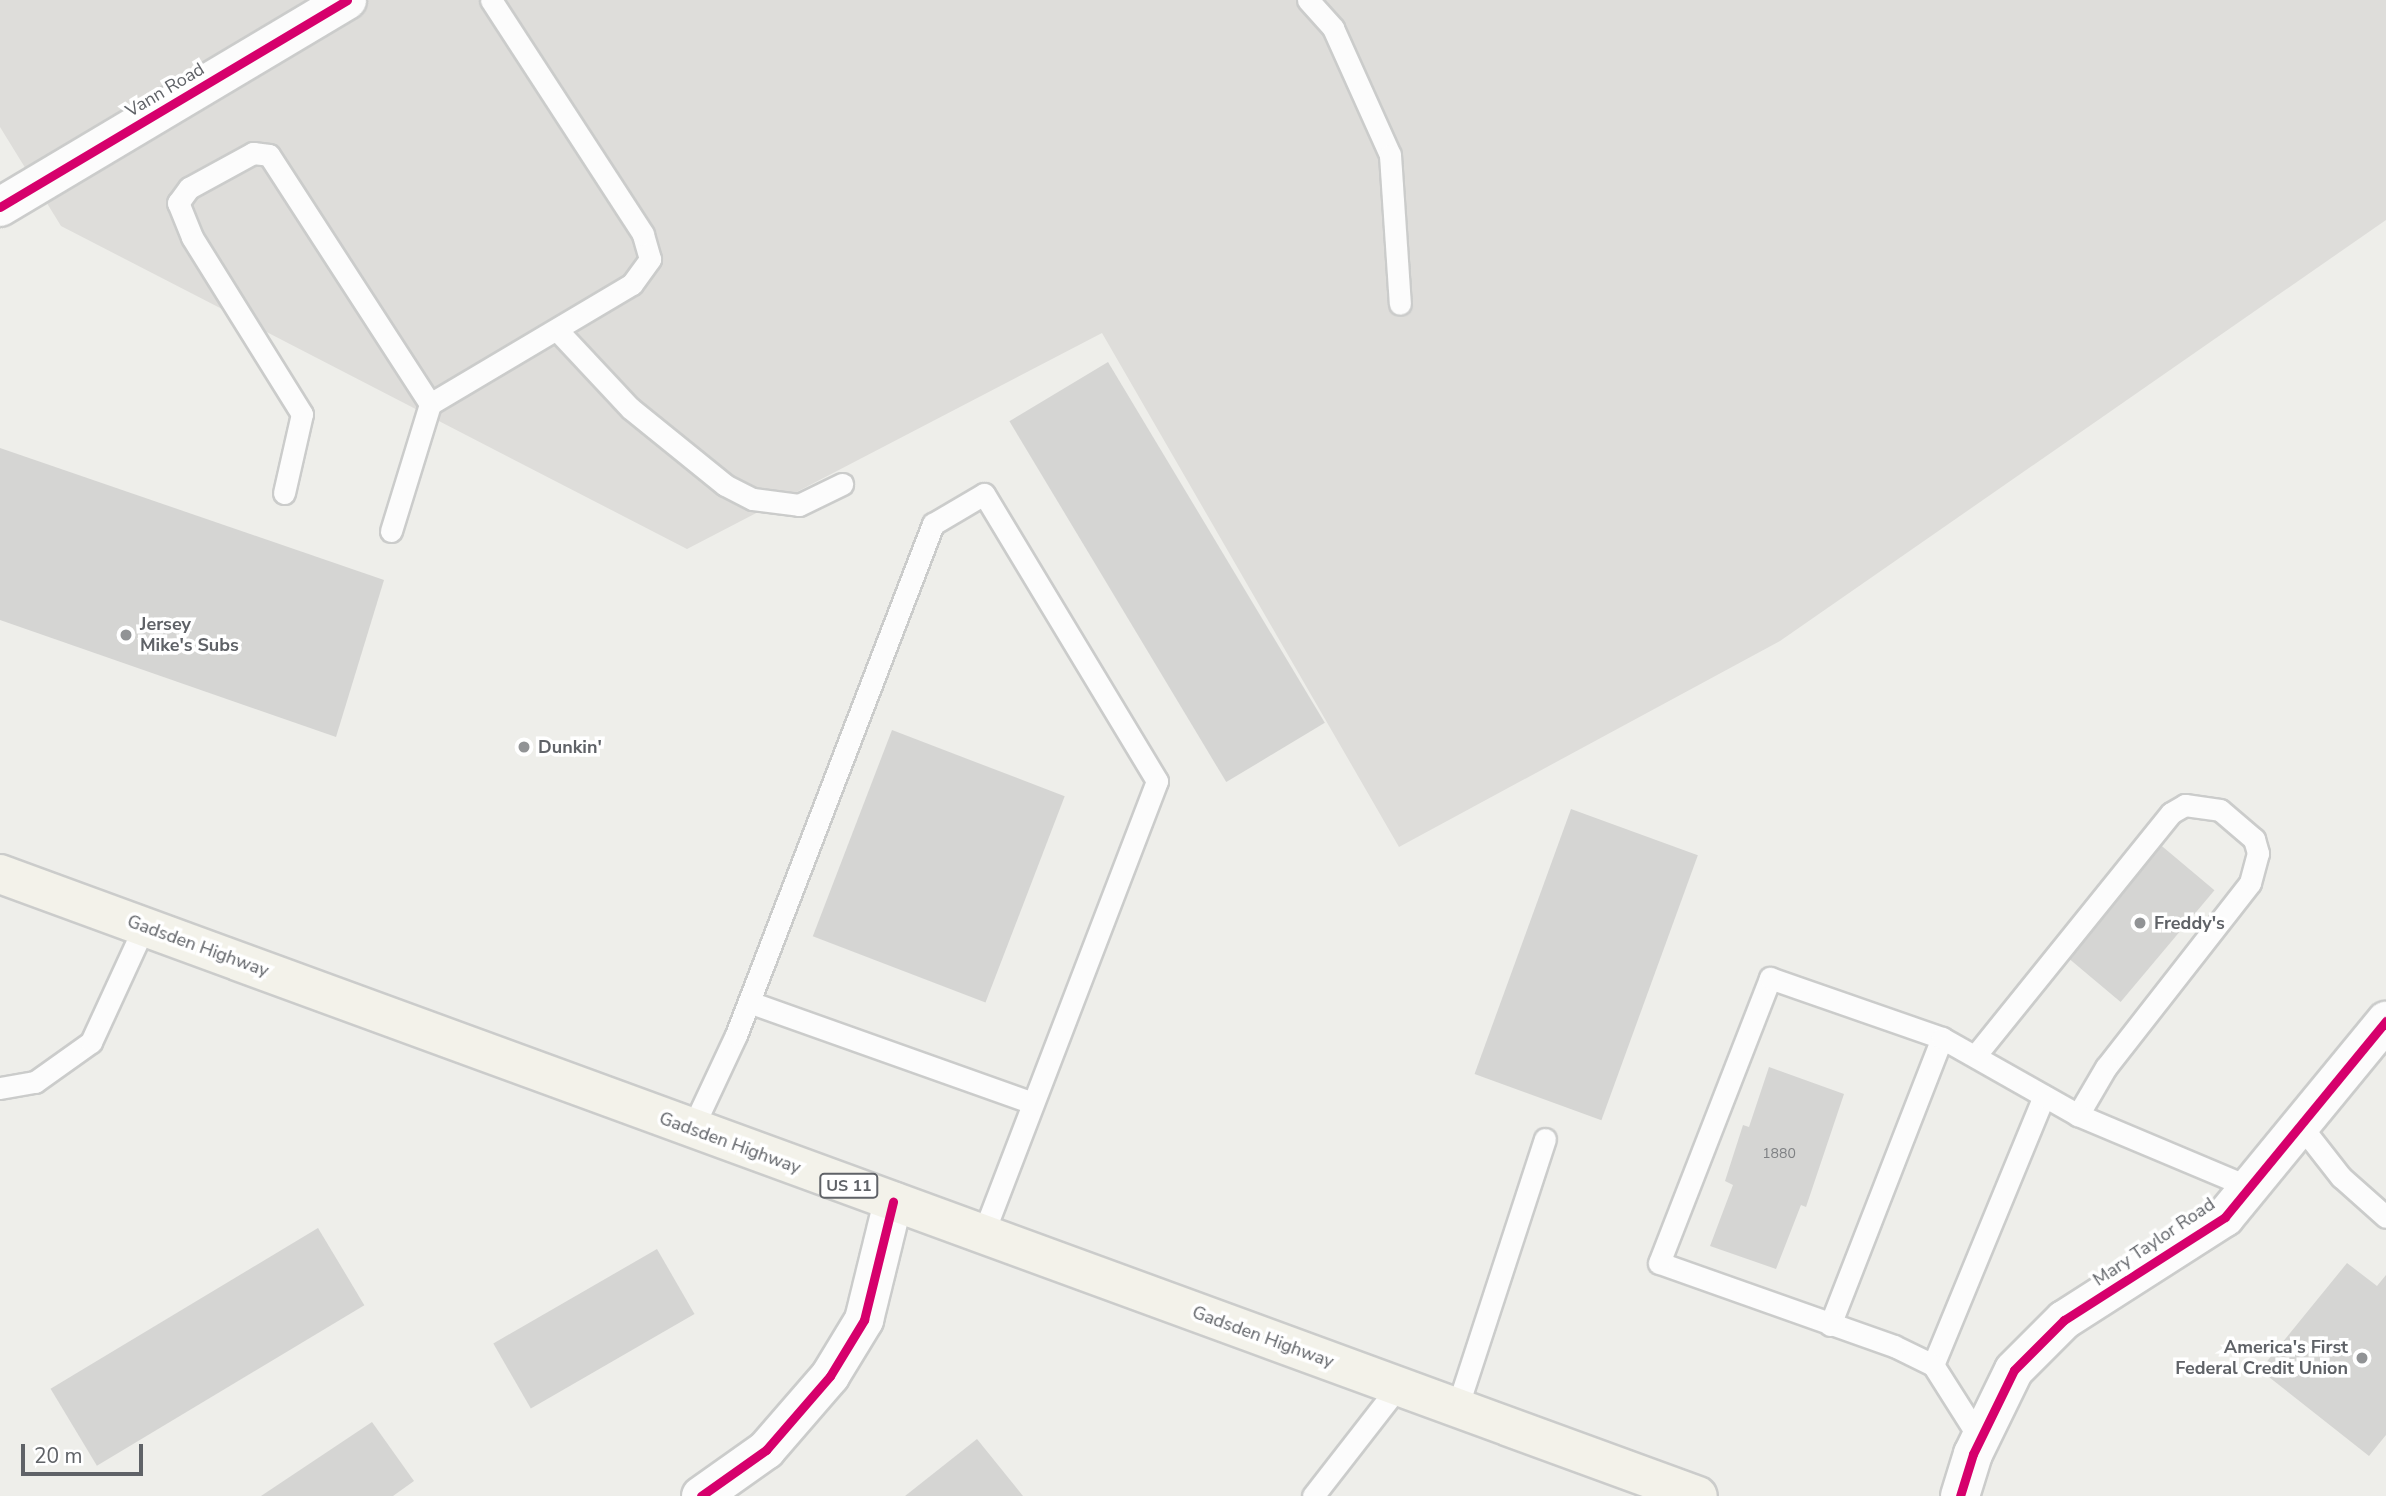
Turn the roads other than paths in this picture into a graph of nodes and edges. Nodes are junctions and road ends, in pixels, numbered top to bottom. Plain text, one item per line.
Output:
1 (347, 0) edge
2 (491, 0) edge
3 (1308, 0) edge
4 (0, 207) edge
5 (1400, 304) dead end
6 (558, 331) junction
7 (430, 404) junction
8 (842, 484) dead end
9 (284, 493) dead end
10 (391, 531) dead end
11 (0, 874) edge
12 (144, 927) junction
13 (749, 1002) junction
14 (2386, 1021) edge
15 (1942, 1038) junction
16 (1975, 1056) junction
17 (0, 1088) edge
18 (2044, 1096) junction
19 (1033, 1103) junction
20 (2078, 1115) junction
21 (2301, 1126) junction
22 (692, 1129) junction
23 (1545, 1139) dead end
24 (2249, 1187) junction
25 (893, 1202) junction
26 (2386, 1217) edge
27 (983, 1234) junction
28 (1830, 1325) junction
29 (1933, 1365) junction
30 (1398, 1387) junction
31 (1457, 1408) junction
32 (1980, 1439) junction
33 (701, 1496) edge
34 (1313, 1496) edge
35 (1698, 1496) edge
36 (1960, 1496) edge

1 - 4 street, Vann Road
2 - 6 lane
3 - 5 lane
6 - 7 lane
6 - 8 lane
7 - 9 lane
7 - 10 lane
11 - 12 main road, Gadsden Highway / US 11
12 - 17 lane
12 - 22 main road, Gadsden Highway / US 11
13 - 19 lane
13 - 19 lane
13 - 22 lane
14 - 21 street, Mary Taylor Road
15 - 16 lane
15 - 28 lane
15 - 28 lane
16 - 18 lane
16 - 20 lane
18 - 20 lane
18 - 29 lane
19 - 27 lane
20 - 24 lane
21 - 24 street, Mary Taylor Road
21 - 26 lane
22 - 25 main road, Gadsden Highway / US 11
23 - 31 lane
24 - 32 street, Mary Taylor Road
25 - 27 main road, Gadsden Highway / US 11
25 - 33 street
27 - 30 main road, Gadsden Highway / US 11
28 - 29 lane
29 - 32 lane
30 - 31 main road, Gadsden Highway / US 11
30 - 34 lane
31 - 35 main road, Gadsden Highway / US 11
32 - 36 street, Mary Taylor Road

